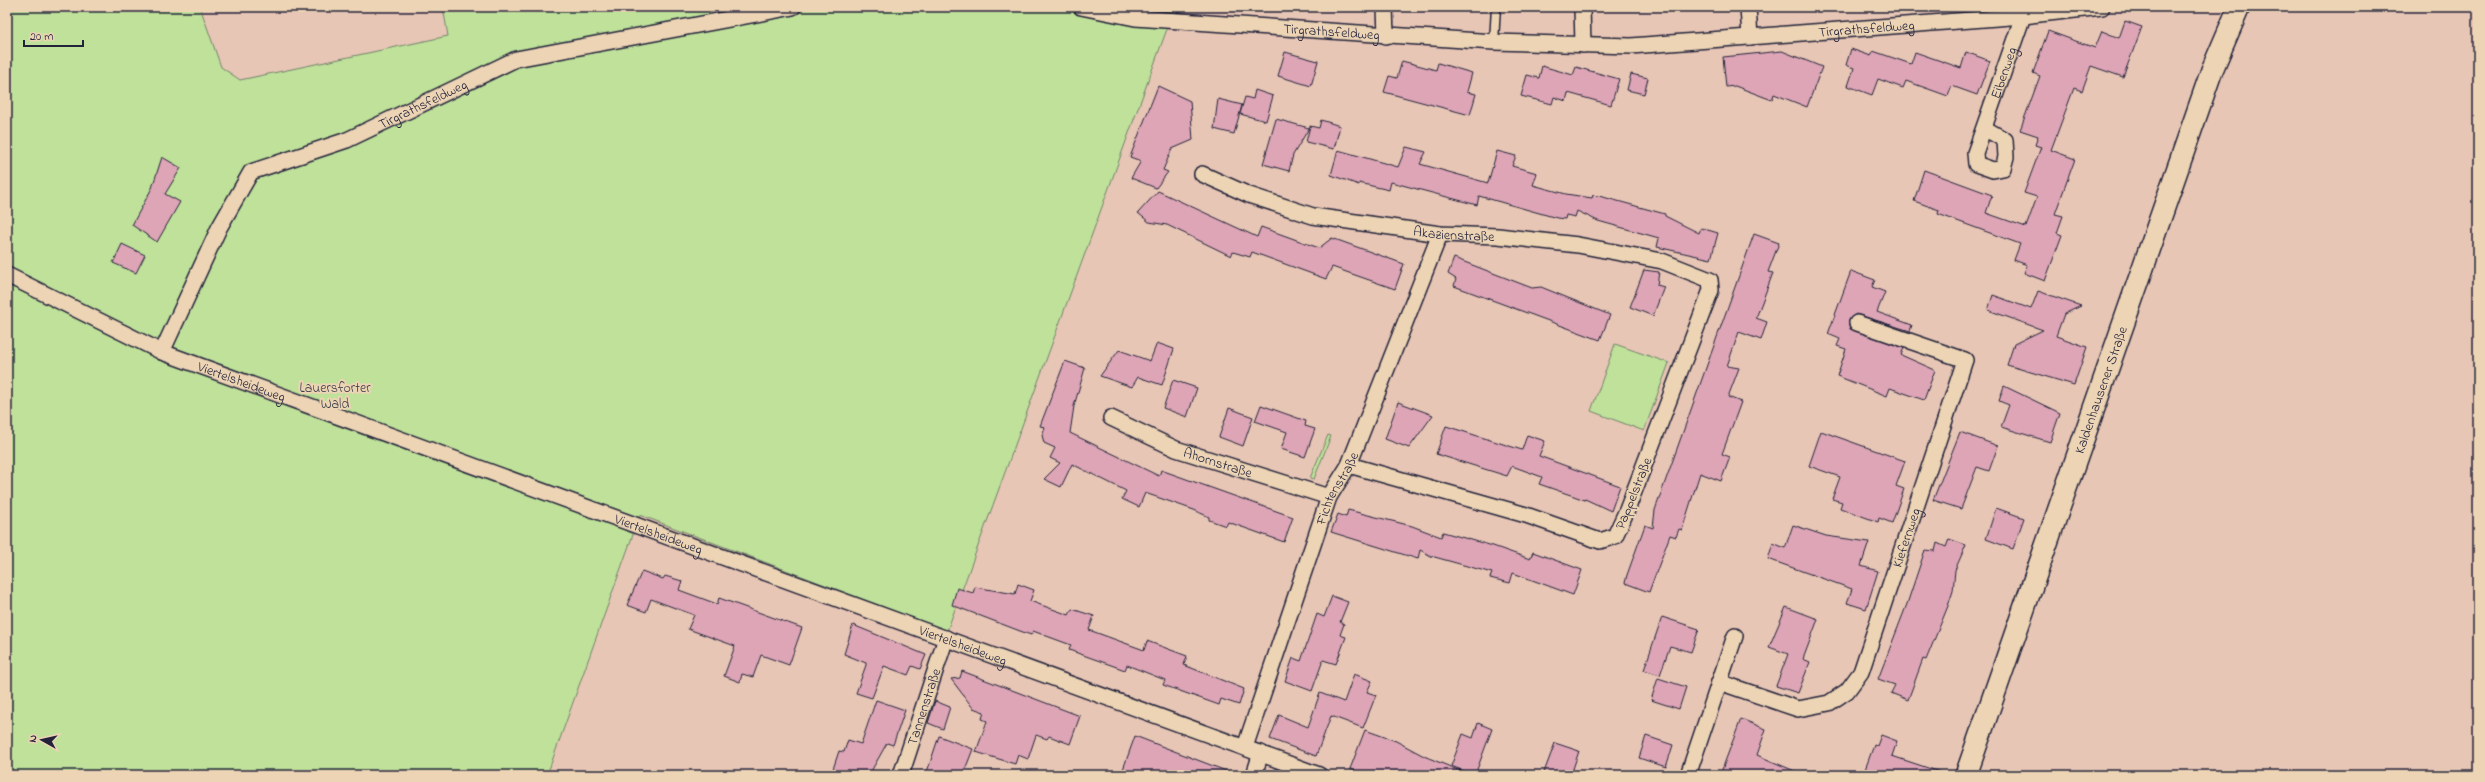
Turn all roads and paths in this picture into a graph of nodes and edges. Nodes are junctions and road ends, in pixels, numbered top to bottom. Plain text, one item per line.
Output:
1 (793, 7) edge
2 (1081, 7) edge
3 (1385, 7) edge
4 (1496, 7) edge
5 (1582, 7) edge
6 (1748, 7) edge
7 (2102, 7) edge
8 (2239, 7) edge
9 (2063, 9) edge
10 (2023, 16) junction
11 (1386, 36) junction
12 (1750, 37) junction
13 (1494, 42) junction
14 (1583, 45) junction
15 (1984, 128) dead end
16 (1202, 174) dead end
17 (1440, 234) junction
18 (7, 276) edge
19 (1710, 280) joint
20 (1857, 322) dead end
21 (162, 352) junction
22 (1111, 418) dead end
23 (1349, 465) junction
24 (1329, 497) junction
25 (1735, 636) dead end
26 (946, 638) junction
27 (1719, 682) junction
28 (1245, 747) junction
29 (1261, 753) junction
30 (901, 775) edge
31 (1254, 775) edge
32 (1318, 775) edge
33 (1688, 775) edge
34 (1966, 775) edge

1 - 21 street, Tirgrathsfeldweg
2 - 11 street, Tirgrathsfeldweg
3 - 11 street
4 - 13 lane
5 - 14 street
6 - 12 street
7 - 9 street, Tirgrathsfeldweg
8 - 34 main road, Kaldenhausener Straße
9 - 10 street, Tirgrathsfeldweg
10 - 12 street, Tirgrathsfeldweg
10 - 15 street, Eibenweg
11 - 13 street, Tirgrathsfeldweg
12 - 14 street, Tirgrathsfeldweg
13 - 14 street, Tirgrathsfeldweg
16 - 17 street, Akazienstraße
17 - 19 street, Akazienstraße
17 - 23 street, Fichtenstraße
18 - 21 street, Viertelsheideweg
19 - 23 street, Pappelstraße
20 - 27 street, Kiefernweg
21 - 26 street, Viertelsheideweg
22 - 24 street, Ahornstraße
23 - 24 street, Fichtenstraße
24 - 28 street, Fichtenstraße
25 - 27 street
26 - 28 street, Viertelsheideweg
26 - 30 street, Tannenstraße
27 - 33 street
28 - 29 street, Viertelsheideweg
29 - 31 street
29 - 32 street, Viertelsheideweg

